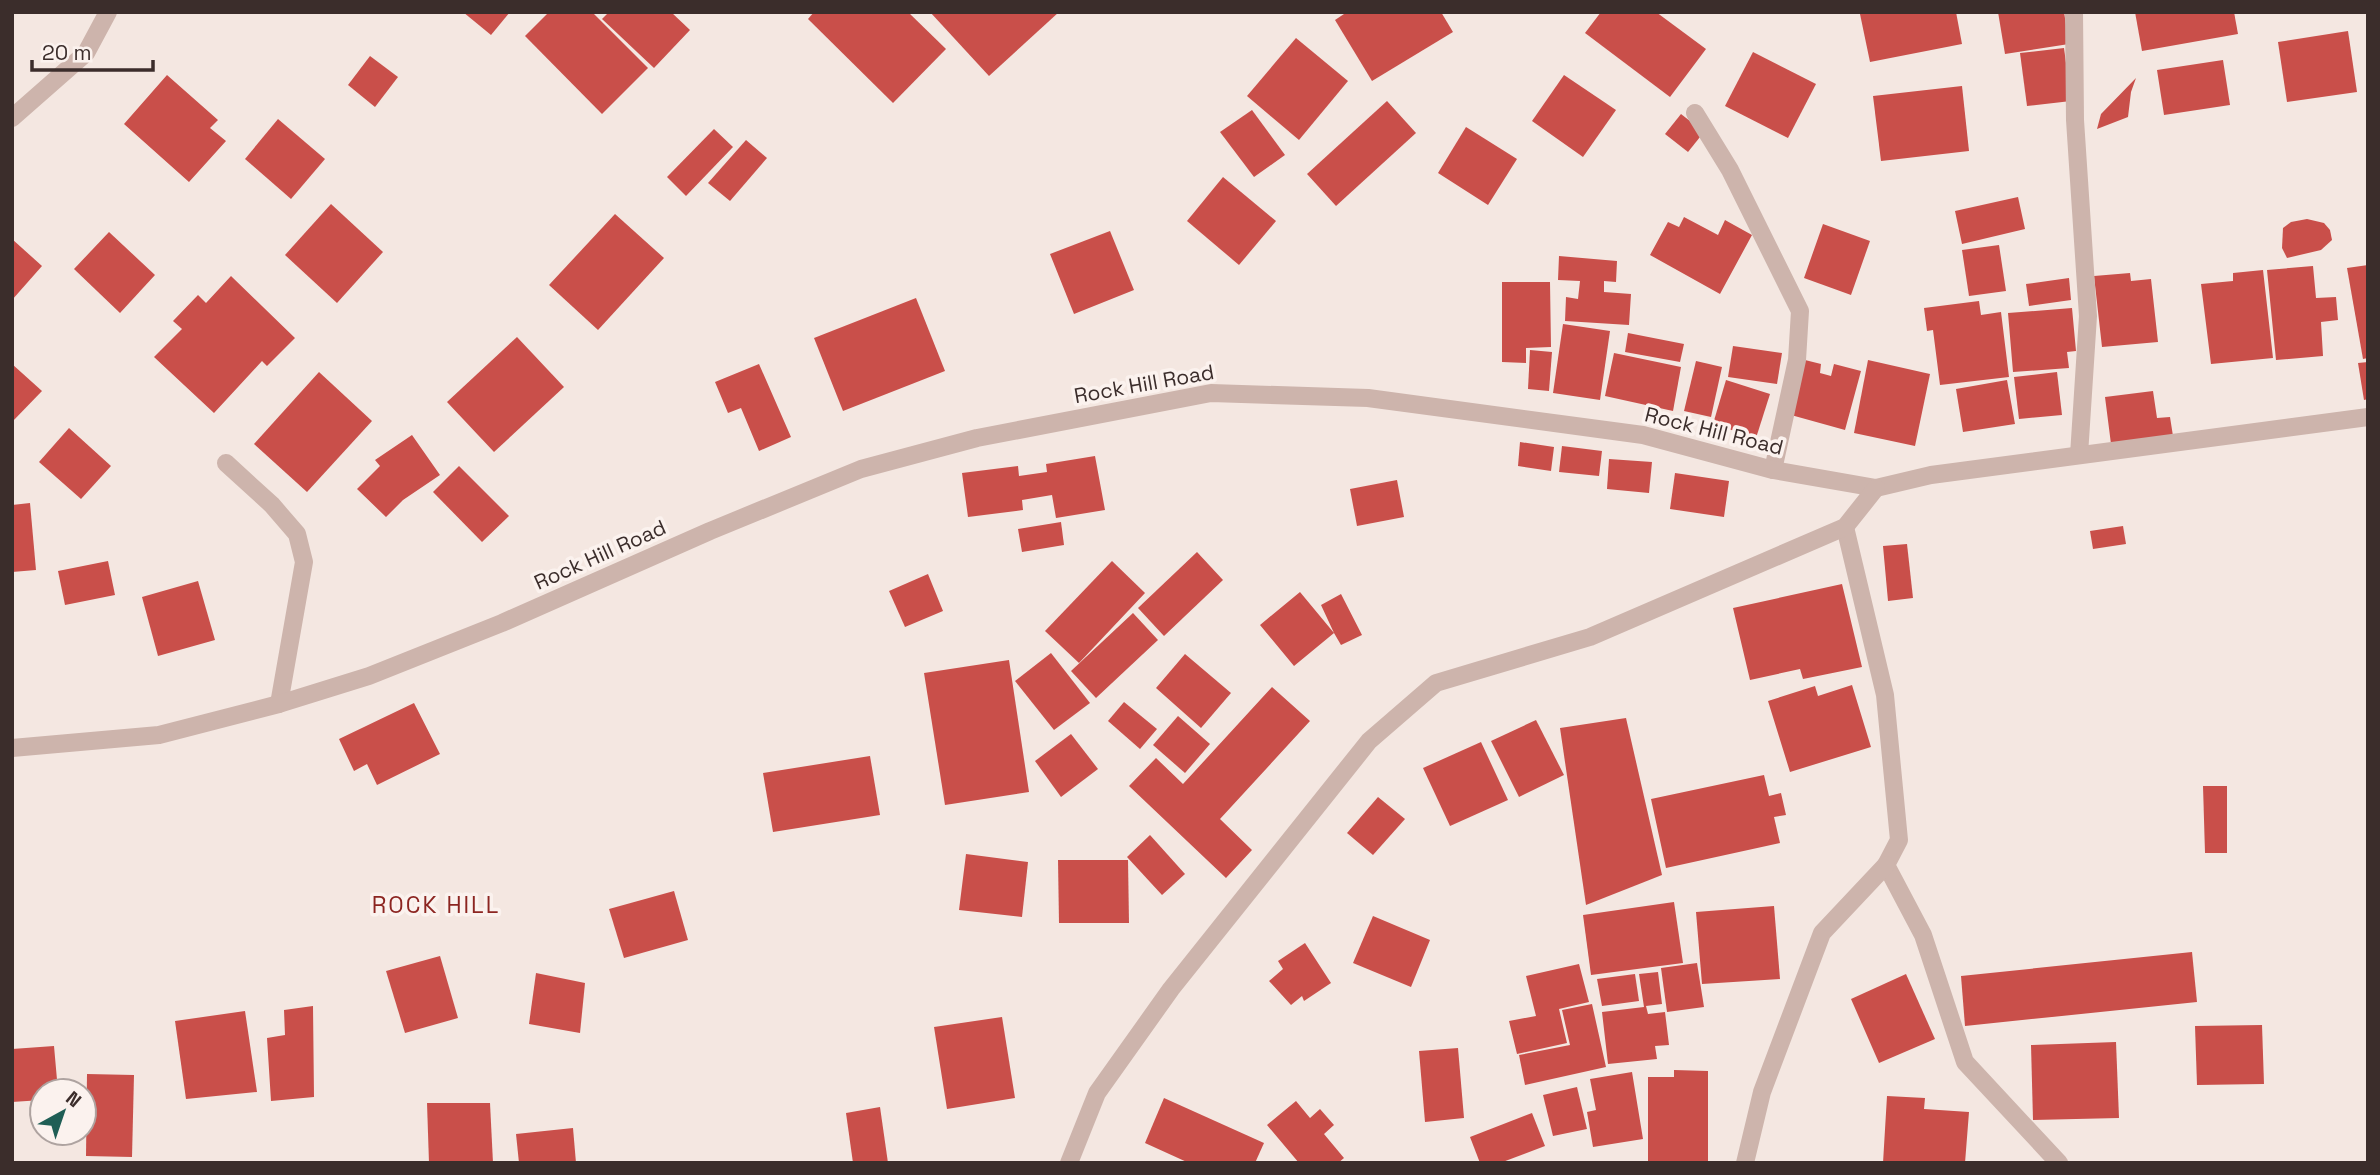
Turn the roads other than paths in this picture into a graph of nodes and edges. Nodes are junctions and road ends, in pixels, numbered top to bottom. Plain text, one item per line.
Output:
1 (107, 12) edge
2 (2074, 12) edge
3 (1695, 113) dead end
4 (12, 118) edge
5 (2368, 416) edge
6 (2079, 455) junction
7 (226, 463) dead end
8 (1773, 470) junction
9 (1876, 488) junction
10 (1844, 527) junction
11 (279, 704) junction
12 (12, 748) edge
13 (1886, 865) junction
14 (1069, 1163) edge
15 (1745, 1163) edge
16 (2059, 1163) edge

1 - 4 street
2 - 6 street
3 - 8 street
5 - 6 street, Rock Hill Road
6 - 9 street, Rock Hill Road
7 - 11 street
8 - 9 street, Rock Hill Road
8 - 11 street, Rock Hill Road
9 - 10 street
10 - 13 street
10 - 14 street
11 - 12 street, Rock Hill Road
13 - 15 street
13 - 16 street

